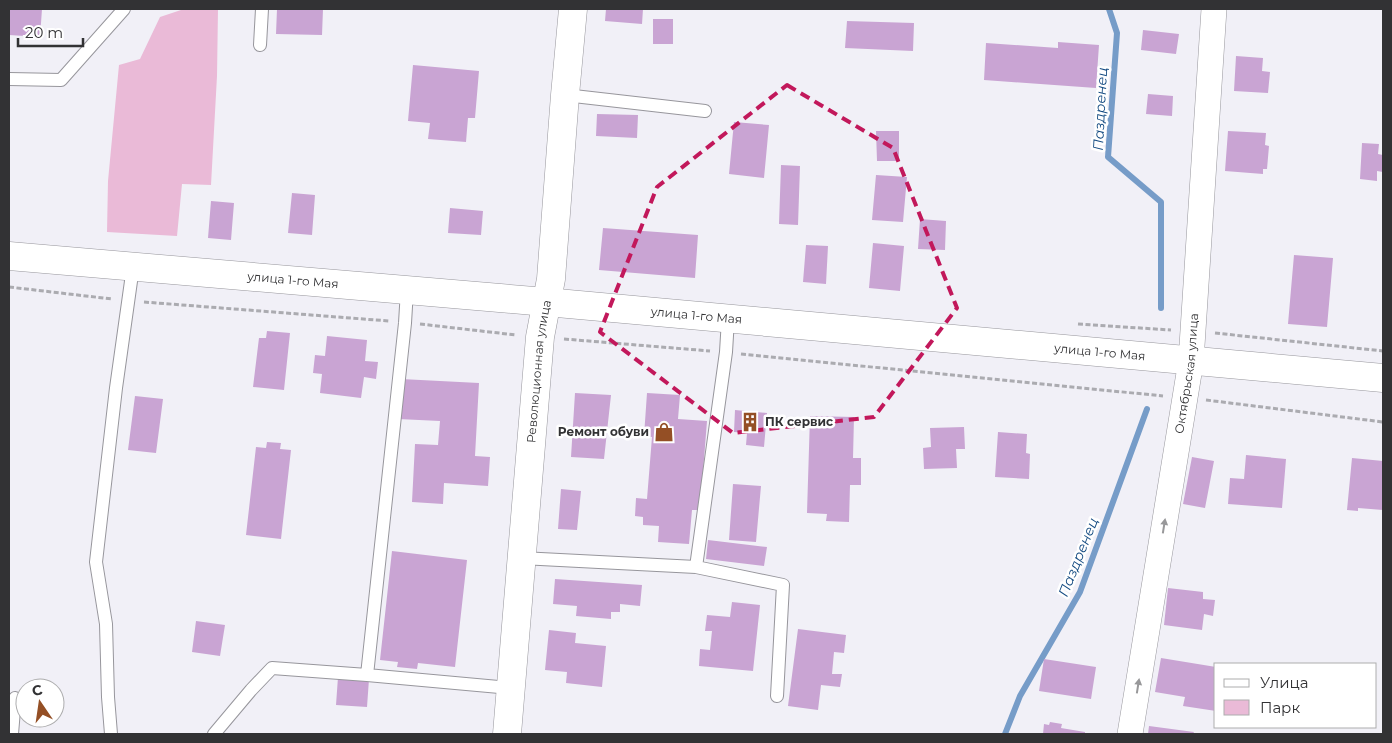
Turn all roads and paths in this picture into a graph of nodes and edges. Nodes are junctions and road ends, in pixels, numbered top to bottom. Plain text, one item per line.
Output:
1 (124, 9) edge
2 (262, 9) edge
3 (573, 9) edge
4 (1214, 9) edge
5 (260, 45) dead end
6 (9, 79) edge
7 (565, 95) junction
8 (705, 111) dead end
9 (9, 256) edge
10 (133, 267) junction
11 (9, 287) edge
12 (407, 290) junction
13 (129, 301) junction
14 (546, 302) junction
15 (728, 319) junction
16 (405, 323) junction
17 (540, 337) junction
18 (726, 352) junction
19 (1191, 361) junction
20 (1383, 378) edge
21 (1185, 398) junction
22 (1383, 422) edge
23 (521, 558) junction
24 (696, 567) junction
25 (366, 675) junction
26 (511, 688) junction
27 (777, 696) dead end
28 (15, 698) dead end
29 (12, 734) edge
30 (111, 734) edge
31 (214, 734) edge
32 (507, 734) edge
33 (1130, 734) edge

1 - 6 lane
2 - 5 lane
3 - 7 main road, Революционная улица
4 - 19 street, Октябрьская улица
7 - 8 lane
7 - 14 main road, Революционная улица
9 - 10 main road, улица 1-го Мая
10 - 12 main road, улица 1-го Мая
10 - 13 lane
11 - 13 path
12 - 14 main road, улица 1-го Мая
12 - 16 lane
13 - 16 path
13 - 30 lane
14 - 15 main road, улица 1-го Мая
14 - 17 main road, Революционная улица
15 - 18 lane
15 - 19 main road, улица 1-го Мая
16 - 17 path
16 - 25 lane
17 - 18 path
17 - 23 main road, Революционная улица
18 - 21 path
18 - 24 lane
19 - 20 main road, улица 1-го Мая
19 - 21 street, Октябрьская улица
21 - 22 path
33 -> 21 street, Октябрьская улица
23 - 24 lane
23 - 26 main road, Революционная улица
24 - 27 lane
25 - 26 lane
25 - 31 lane
26 - 32 main road, Революционная улица
28 - 29 lane

